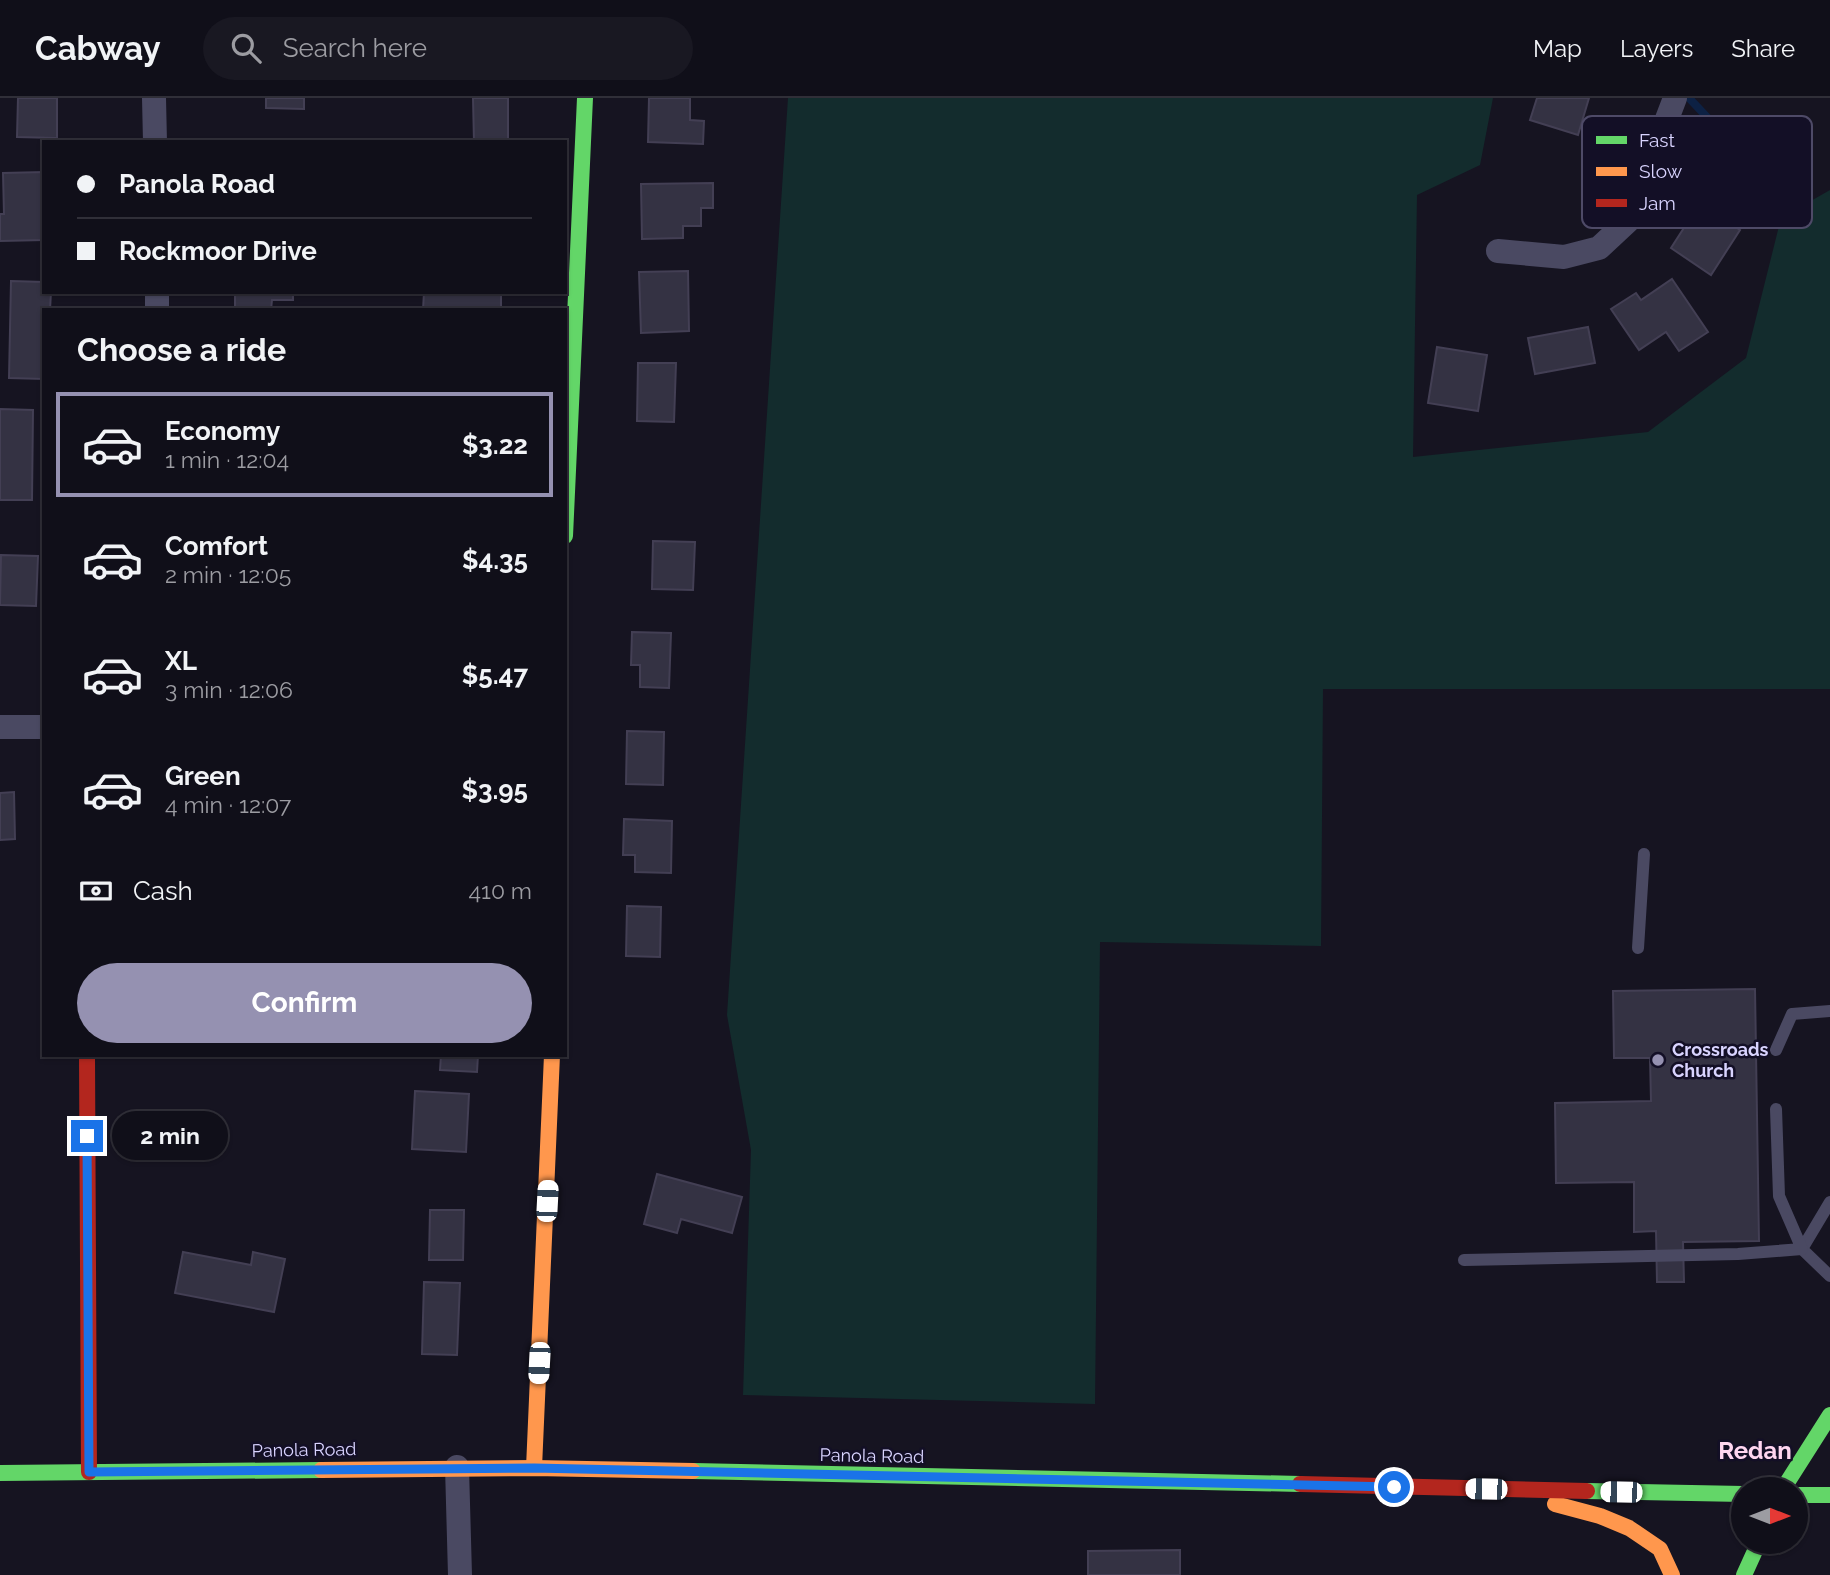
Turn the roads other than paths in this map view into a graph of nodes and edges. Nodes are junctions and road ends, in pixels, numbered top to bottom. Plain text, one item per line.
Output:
1 (154, 98) edge
2 (584, 98) edge
3 (1675, 98) edge
4 (1668, 116) edge
5 (155, 140) edge
6 (1620, 228) edge
7 (1498, 251) dead end
8 (567, 490) edge
9 (0, 727) edge
10 (42, 727) edge
11 (1644, 853) dead end
12 (1638, 948) dead end
13 (1830, 1011) edge
14 (1776, 1050) dead end
15 (86, 1057) edge
16 (552, 1057) edge
17 (1776, 1109) dead end
18 (1830, 1202) edge
19 (1802, 1249) junction
20 (1464, 1260) dead end
21 (1830, 1276) edge
22 (1830, 1415) edge
23 (457, 1467) junction
24 (534, 1468) junction
25 (89, 1472) junction
26 (0, 1473) edge
27 (1791, 1477) edge
28 (1486, 1489) junction
29 (1731, 1494) edge
30 (1808, 1495) edge
31 (1830, 1495) edge
32 (1754, 1554) edge
33 (460, 1575) edge
34 (1672, 1575) edge
35 (1744, 1575) edge

1 - 5 street
2 - 8 main road
3 - 4 street
6 - 7 street
9 - 10 street
11 - 12 lane
13 - 14 lane
15 - 25 main road
16 - 24 main road
17 - 19 lane
18 - 19 lane
19 - 20 lane
19 - 21 lane
22 - 27 main road
23 - 24 main road, Panola Road
23 - 25 main road, Panola Road
23 - 33 street
24 - 28 main road, Panola Road
25 - 26 main road, Panola Road
28 - 29 main road, Panola Road
28 - 34 main road
30 - 31 main road
32 - 35 main road

